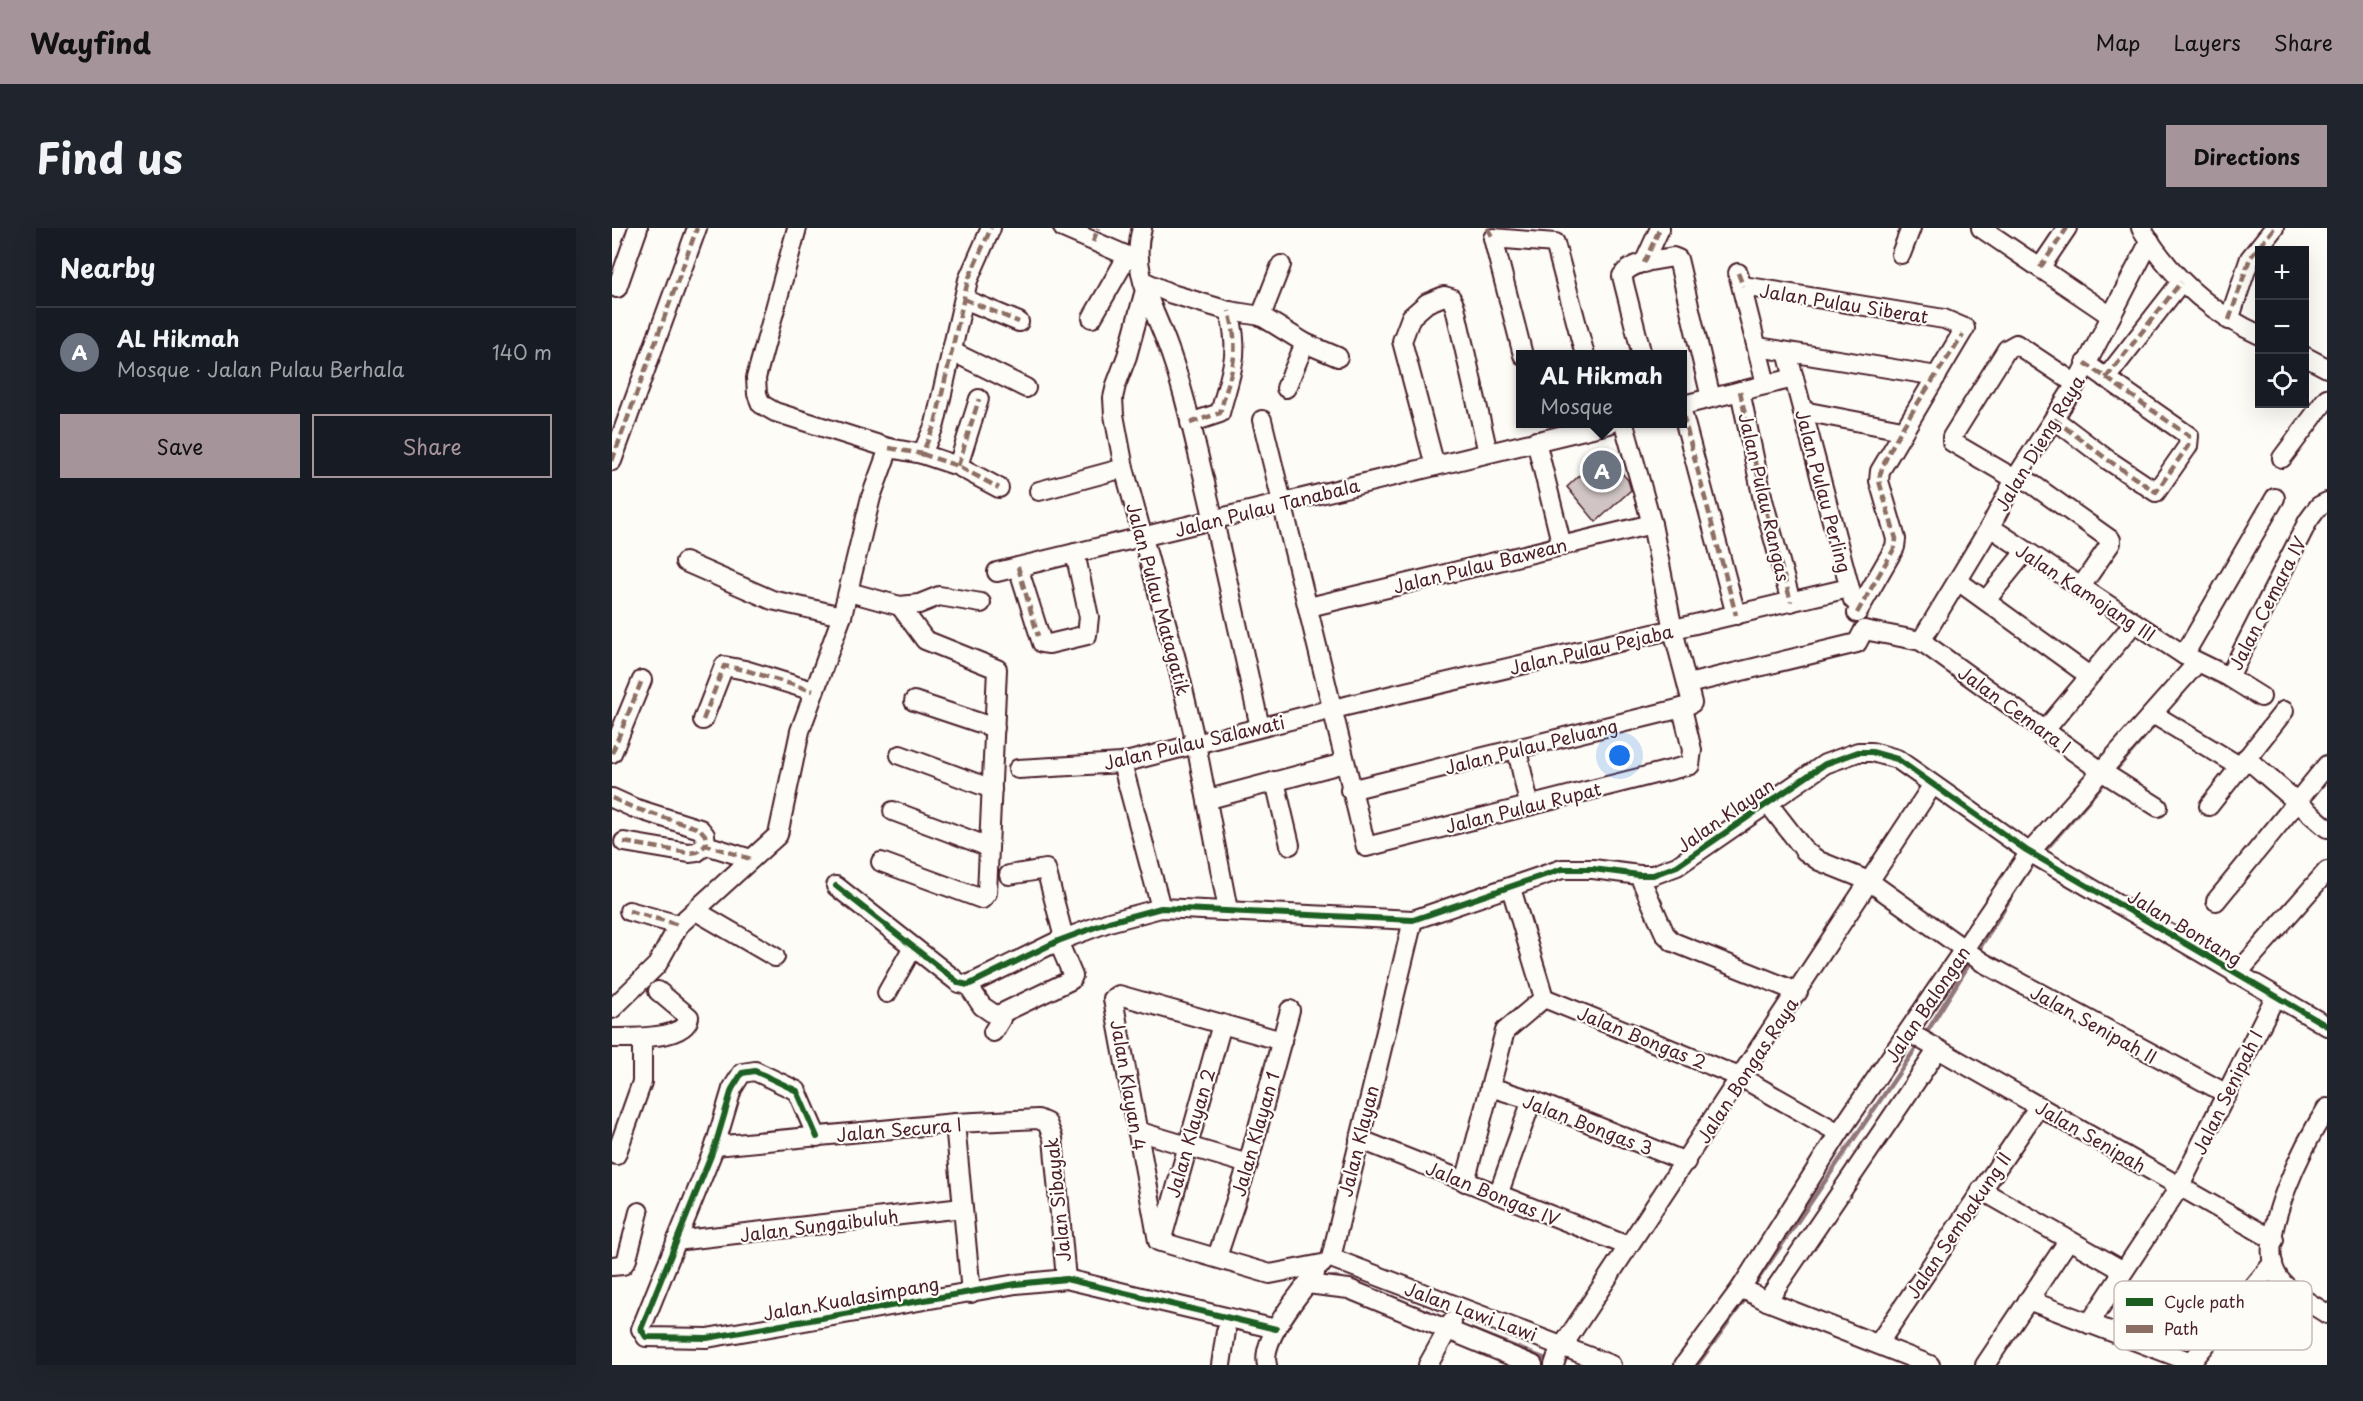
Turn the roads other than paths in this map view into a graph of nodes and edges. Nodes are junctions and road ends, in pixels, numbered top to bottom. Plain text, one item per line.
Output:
1 (638, 228) edge
2 (697, 228) edge
3 (797, 228) edge
4 (991, 228) edge
5 (1063, 228) edge
6 (1142, 228) edge
7 (1660, 228) edge
8 (1911, 228) edge
9 (1981, 228) edge
10 (2067, 228) edge
11 (2274, 228) edge
12 (1555, 234) edge
13 (2145, 234) edge
14 (1096, 235) edge
15 (1900, 254) dead end
16 (1132, 259) junction
17 (1644, 263) junction
18 (1281, 265) dead end
19 (2040, 268) junction
20 (616, 280) edge
21 (2181, 282) junction
22 (1144, 286) junction
23 (964, 299) junction
24 (1229, 311) junction
25 (1261, 316) junction
26 (2111, 316) junction
27 (1092, 318) dead end
28 (2229, 320) junction
29 (1019, 322) dead end
30 (2255, 333) edge
31 (1305, 343) junction
32 (1758, 347) junction
33 (1522, 350) edge
34 (1584, 350) edge
35 (1641, 350) edge
36 (951, 351) junction
37 (1787, 352) junction
38 (1338, 357) dead end
39 (2309, 359) edge
40 (2085, 363) junction
41 (2327, 368) edge
42 (1937, 375) junction
43 (1794, 378) junction
44 (2106, 378) junction
45 (1766, 384) junction
46 (2076, 384) junction
47 (1026, 388) dead end
48 (1286, 388) dead end
49 (1740, 391) junction
50 (1711, 398) junction
51 (2327, 398) edge
52 (979, 399) dead end
53 (1687, 404) edge
54 (1803, 411) junction
55 (2054, 419) junction
56 (1262, 420) dead end
57 (1190, 423) junction
58 (1582, 428) edge
59 (1625, 428) edge
60 (1686, 428) edge
61 (1902, 430) junction
62 (1541, 435) edge
63 (889, 448) junction
64 (1488, 453) junction
65 (922, 454) junction
66 (2282, 458) dead end
67 (612, 461) edge
68 (958, 466) junction
69 (1435, 466) junction
70 (1124, 468) junction
71 (2016, 476) junction
72 (999, 488) dead end
73 (1039, 490) dead end
74 (2275, 498) dead end
75 (2327, 502) edge
76 (1284, 504) junction
77 (1214, 521) junction
78 (1652, 524) junction
79 (1990, 527) junction
80 (1143, 537) junction
81 (1562, 546) junction
82 (2025, 552) junction
83 (1076, 553) junction
84 (685, 562) dead end
85 (1018, 567) junction
86 (997, 572) dead end
87 (1958, 581) junction
88 (1849, 588) junction
89 (2080, 588) junction
90 (849, 592) junction
91 (1987, 599) junction
92 (1791, 602) junction
93 (981, 603) dead end
94 (900, 606) junction
95 (1309, 607) junction
96 (1736, 615) junction
97 (842, 616) junction
98 (1860, 621) junction
99 (2134, 623) junction
100 (1673, 630) junction
101 (1921, 641) junction
102 (2190, 659) junction
103 (2088, 675) junction
104 (2229, 677) junction
105 (642, 680) dead end
106 (1688, 684) junction
107 (813, 691) junction
108 (2261, 697) dead end
109 (914, 701) dead end
110 (1682, 708) junction
111 (1333, 710) junction
112 (2284, 711) dead end
113 (2157, 717) junction
114 (703, 720) dead end
115 (1260, 727) junction
116 (995, 728) junction
117 (2045, 730) junction
118 (1197, 745) junction
119 (1517, 750) junction
120 (612, 753) edge
121 (900, 755) dead end
122 (2242, 762) junction
123 (1122, 763) junction
124 (1344, 764) junction
125 (2327, 765) edge
126 (1018, 769) dead end
127 (2107, 775) junction
128 (1275, 782) junction
129 (1932, 786) junction
130 (992, 789) junction
131 (1350, 790) junction
132 (612, 798) edge
133 (1209, 799) junction
134 (2296, 800) junction
135 (1767, 802) junction
136 (1529, 804) junction
137 (2209, 806) dead end
138 (2158, 807) dead end
139 (893, 811) dead end
140 (2327, 828) edge
141 (624, 842) dead end
142 (706, 845) junction
143 (1290, 845) dead end
144 (989, 847) junction
145 (2036, 856) junction
146 (751, 859) junction
147 (881, 862) dead end
148 (2327, 871) edge
149 (1009, 875) dead end
150 (1639, 875) junction
151 (1869, 881) junction
152 (836, 886) dead end
153 (1511, 888) junction
154 (2216, 902) dead end
155 (1161, 908) junction
156 (1228, 910) junction
157 (629, 911) dead end
158 (696, 911) junction
159 (1413, 920) junction
160 (679, 925) junction
161 (1061, 940) junction
162 (913, 947) junction
163 (1972, 955) junction
164 (775, 957) dead end
165 (2236, 975) junction
166 (968, 985) junction
167 (658, 991) dead end
168 (1798, 992) junction
169 (887, 993) dead end
170 (2275, 997) junction
171 (1544, 998) junction
172 (612, 1009) edge
173 (1290, 1010) dead end
174 (1222, 1024) junction
175 (2327, 1026) edge
176 (1913, 1035) junction
177 (612, 1038) edge
178 (642, 1038) junction
179 (1281, 1041) junction
180 (1936, 1048) junction
181 (1742, 1078) junction
182 (1490, 1087) junction
183 (2227, 1094) junction
184 (1532, 1100) junction
185 (2039, 1106) junction
186 (2327, 1108) edge
187 (956, 1123) junction
188 (1047, 1123) joint
189 (1137, 1131) junction
190 (1839, 1132) junction
191 (817, 1137) junction
192 (1359, 1139) junction
193 (1186, 1145) junction
194 (715, 1146) junction
195 (616, 1155) dead end
196 (1686, 1162) junction
197 (1248, 1164) junction
198 (1465, 1182) junction
199 (2180, 1186) junction
200 (1981, 1190) junction
201 (1498, 1194) junction
202 (962, 1208) junction
203 (639, 1212) dead end
204 (1159, 1240) junction
205 (2274, 1240) junction
206 (676, 1241) junction
207 (2068, 1241) junction
208 (1628, 1246) junction
209 (1217, 1257) junction
210 (1326, 1261) junction
211 (2273, 1263) junction
212 (612, 1266) edge
213 (2122, 1270) junction
214 (1066, 1279) junction
215 (2115, 1281) edge
216 (2258, 1281) edge
217 (2281, 1281) edge
218 (2114, 1283) edge
219 (1307, 1284) junction
220 (971, 1293) junction
221 (1753, 1294) junction
222 (2028, 1300) junction
223 (2312, 1304) edge
224 (2327, 1314) edge
225 (1452, 1321) junction
226 (2089, 1324) junction
227 (1276, 1329) junction
228 (1226, 1331) dead end
229 (2114, 1334) edge
230 (1878, 1344) junction
231 (2155, 1350) edge
232 (2202, 1350) edge
233 (1558, 1354) edge
234 (2190, 1364) edge
235 (1221, 1365) edge
236 (1267, 1365) edge
237 (1428, 1365) edge
238 (1533, 1365) edge
239 (1611, 1365) edge
240 (1684, 1365) edge
241 (1930, 1365) edge
242 (1984, 1365) edge

1 - 20 street
2 - 67 street
3 - 63 street
4 - 23 street
5 - 14 street
6 - 16 street
7 - 17 street
8 - 15 street
9 - 19 street
10 - 19 street
11 - 28 street
12 - 33 street
12 - 34 street
13 - 21 street
13 - 26 street, Jalan Dieng Raya
14 - 16 street
16 - 22 street
16 - 27 street
17 - 35 street
17 - 50 street
18 - 25 street
19 - 26 street
21 - 28 street
21 - 44 street
22 - 24 street
22 - 57 street
22 - 70 street, Jalan Pulau Matagatik
23 - 29 street
23 - 36 street
24 - 25 street
24 - 57 street
25 - 31 street
26 - 40 street, Jalan Dieng Raya
28 - 30 street
31 - 38 street
31 - 48 street
32 - 37 street
32 - 42 street, Jalan Pulau Siberat
32 - 45 street, Jalan Pulau Siberat
36 - 47 street
36 - 65 street
37 - 42 street
37 - 43 street, Jalan Pulau Perling
39 - 41 street
40 - 44 street
40 - 46 street, Jalan Dieng Raya
42 - 61 street
43 - 45 street
43 - 54 street, Jalan Pulau Perling
44 - 55 street
45 - 49 street
46 - 55 street, Jalan Dieng Raya
46 - 71 street
49 - 50 street
49 - 92 street, Jalan Pulau Rangas
50 - 53 street
51 - 66 street
52 - 68 street
54 - 61 street
54 - 88 street, Jalan Pulau Perling
55 - 71 street, Jalan Dieng Raya
56 - 76 street
57 - 77 street
58 - 62 street, Jalan Pulau Tanabala
59 - 78 street
60 - 96 street
61 - 98 street
62 - 64 street, Jalan Pulau Tanabala
62 - 81 street
63 - 65 street
63 - 90 street
64 - 69 street, Jalan Pulau Tanabala
64 - 69 street
65 - 68 street
68 - 72 street
69 - 76 street, Jalan Pulau Tanabala
70 - 73 street
70 - 80 street, Jalan Pulau Matagatik
71 - 79 street, Jalan Dieng Raya
71 - 89 street
74 - 102 street, Jalan Balongan
75 - 104 street, Jalan Cemara IV
76 - 77 street, Jalan Pulau Tanabala
76 - 95 street
77 - 80 street, Jalan Pulau Tanabala
77 - 115 street
78 - 81 street, Jalan Pulau Bawean
78 - 100 street
79 - 82 street, Jalan Kamojang III
79 - 87 street, Jalan Dieng Raya
80 - 83 street, Jalan Pulau Tanabala
80 - 118 street, Jalan Pulau Matagatik
81 - 95 street, Jalan Pulau Bawean
82 - 89 street, Jalan Kamojang III
82 - 91 street
83 - 85 street, Jalan Pulau Tanabala
83 - 85 street
84 - 97 street
85 - 86 street, Jalan Pulau Tanabala
87 - 91 street
87 - 101 street, Jalan Dieng Raya
88 - 92 street, Jalan Pulau Pejaba
88 - 98 street, Jalan Pulau Perling
89 - 99 street, Jalan Kamojang III
90 - 94 street
90 - 97 street
91 - 103 street
92 - 96 street, Jalan Pulau Pejaba
93 - 94 street
94 - 116 street
95 - 111 street
96 - 100 street, Jalan Pulau Pejaba
97 - 107 street
98 - 101 street, Jalan Cemara I
98 - 106 street
99 - 102 street, Jalan Kamojang III
99 - 103 street
100 - 106 street
100 - 111 street, Jalan Pulau Pejaba
101 - 117 street, Jalan Cemara I
102 - 104 street, Jalan Kamojang III
102 - 113 street, Jalan Balongan
103 - 117 street
104 - 108 street, Jalan Kamojang III
105 - 120 street
106 - 110 street
107 - 114 street
107 - 146 street
109 - 116 street
110 - 119 street, Jalan Pulau Peluang
110 - 136 street, Jalan Pulau Rupat
111 - 115 street, Jalan Pulau Salawati
111 - 124 street
112 - 122 street
113 - 122 street
113 - 127 street, Jalan Balongan
115 - 118 street, Jalan Pulau Salawati
116 - 130 street
117 - 127 street, Jalan Cemara I
118 - 123 street, Jalan Pulau Salawati
118 - 133 street, Jalan Pulau Matagatik
119 - 131 street, Jalan Pulau Peluang
119 - 136 street
121 - 130 street
122 - 134 street
122 - 137 street
123 - 126 street, Jalan Pulau Salawati
123 - 155 street
124 - 128 street
124 - 131 street
125 - 134 street
127 - 138 street, Jalan Cemara I
127 - 145 street, Jalan Balongan
128 - 133 street
128 - 143 street
129 - 135 street, Jalan Klayan
129 - 145 street, Jalan Klayan
129 - 151 street, Jalan Bongas Raya
130 - 144 street
131 - 136 street, Jalan Pulau Rupat
132 - 142 street
133 - 156 street, Jalan Pulau Matagatik
134 - 140 street
134 - 154 street
135 - 150 street, Jalan Klayan
135 - 151 street, Jalan Senipah II
139 - 144 street
141 - 142 street
142 - 146 street
144 - 147 street
145 - 163 street, Jalan Balongan
145 - 165 street, Jalan Bontang
146 - 158 street
148 - 165 street
149 - 161 street
150 - 153 street, Jalan Klayan
150 - 168 street
151 - 163 street, Jalan Senipah II
151 - 168 street, Jalan Bongas Raya
152 - 162 street
153 - 159 street, Jalan Klayan
153 - 171 street
155 - 156 street, Jalan Klayan
155 - 161 street, Jalan Klayan
156 - 159 street, Jalan Klayan
157 - 160 street
158 - 160 street
158 - 164 street
159 - 192 street, Jalan Klayan
160 - 172 street
161 - 166 street, Jalan Klayan
161 - 166 street
162 - 166 street
162 - 169 street
163 - 176 street, Jalan Balongan
163 - 183 street, Jalan Senipah II
165 - 170 street, Jalan Bontang
167 - 178 street
168 - 181 street, Jalan Bongas Raya
170 - 175 street, Jalan Bontang
170 - 183 street, Jalan Senipah I
171 - 181 street, Jalan Bongas 2
171 - 182 street
173 - 179 street, Jalan Klayan 1
174 - 179 street, Jalan Klayan 4
174 - 189 street, Jalan Klayan 4
174 - 193 street, Jalan Klayan 2
176 - 180 street, Jalan Senipah
176 - 190 street, Jalan Balongan
177 - 178 street
178 - 195 street
179 - 197 street, Jalan Klayan 1
180 - 185 street, Jalan Senipah
180 - 221 street
181 - 190 street, Jalan Bongas 2
181 - 196 street, Jalan Bongas Raya
182 - 184 street, Jalan Bongas 3
182 - 198 street
183 - 199 street, Jalan Senipah I
184 - 196 street, Jalan Bongas 3
184 - 201 street
185 - 199 street, Jalan Senipah
185 - 200 street, Jalan Sembakung II
186 - 205 street
187 - 188 street, Jalan Secura I
187 - 191 street, Jalan Secura I
187 - 202 street
188 - 214 street, Jalan Sibayak
189 - 193 street
189 - 204 street, Jalan Klayan 4
190 - 221 street, Jalan Balongan
191 - 194 street, Jalan Secura I
191 - 194 street
192 - 198 street, Jalan Bongas IV
192 - 210 street, Jalan Klayan
193 - 197 street
193 - 204 street, Jalan Klayan 2
194 - 206 street
196 - 208 street, Jalan Bongas Raya
197 - 209 street, Jalan Klayan 1
198 - 201 street, Jalan Bongas IV
199 - 205 street, Jalan Senipah
199 - 213 street, Jalan Senipah I
200 - 207 street
200 - 230 street, Jalan Sembakung II
201 - 208 street, Jalan Bongas IV
202 - 206 street, Jalan Sungaibuluh
202 - 220 street
203 - 212 street
204 - 209 street
205 - 211 street
206 - 220 street, Jalan Kualasimpang
207 - 213 street
207 - 222 street
208 - 233 street, Jalan Bongas Raya
209 - 210 street
210 - 219 street
210 - 225 street, Jalan Lawi Lawi
211 - 216 street
211 - 217 street
213 - 215 street, Jalan Senipah I
214 - 220 street, Jalan Kualasimpang
214 - 227 street
218 - 226 street, Jalan Senipah I
219 - 225 street
219 - 227 street
221 - 230 street
221 - 240 street, Jalan Balongan
222 - 226 street
222 - 242 street
223 - 224 street
225 - 233 street, Jalan Lawi Lawi
225 - 237 street
225 - 238 street
226 - 229 street
227 - 236 street
228 - 235 street
230 - 241 street
231 - 234 street
232 - 234 street
233 - 239 street, Jalan Lawi Lawi

